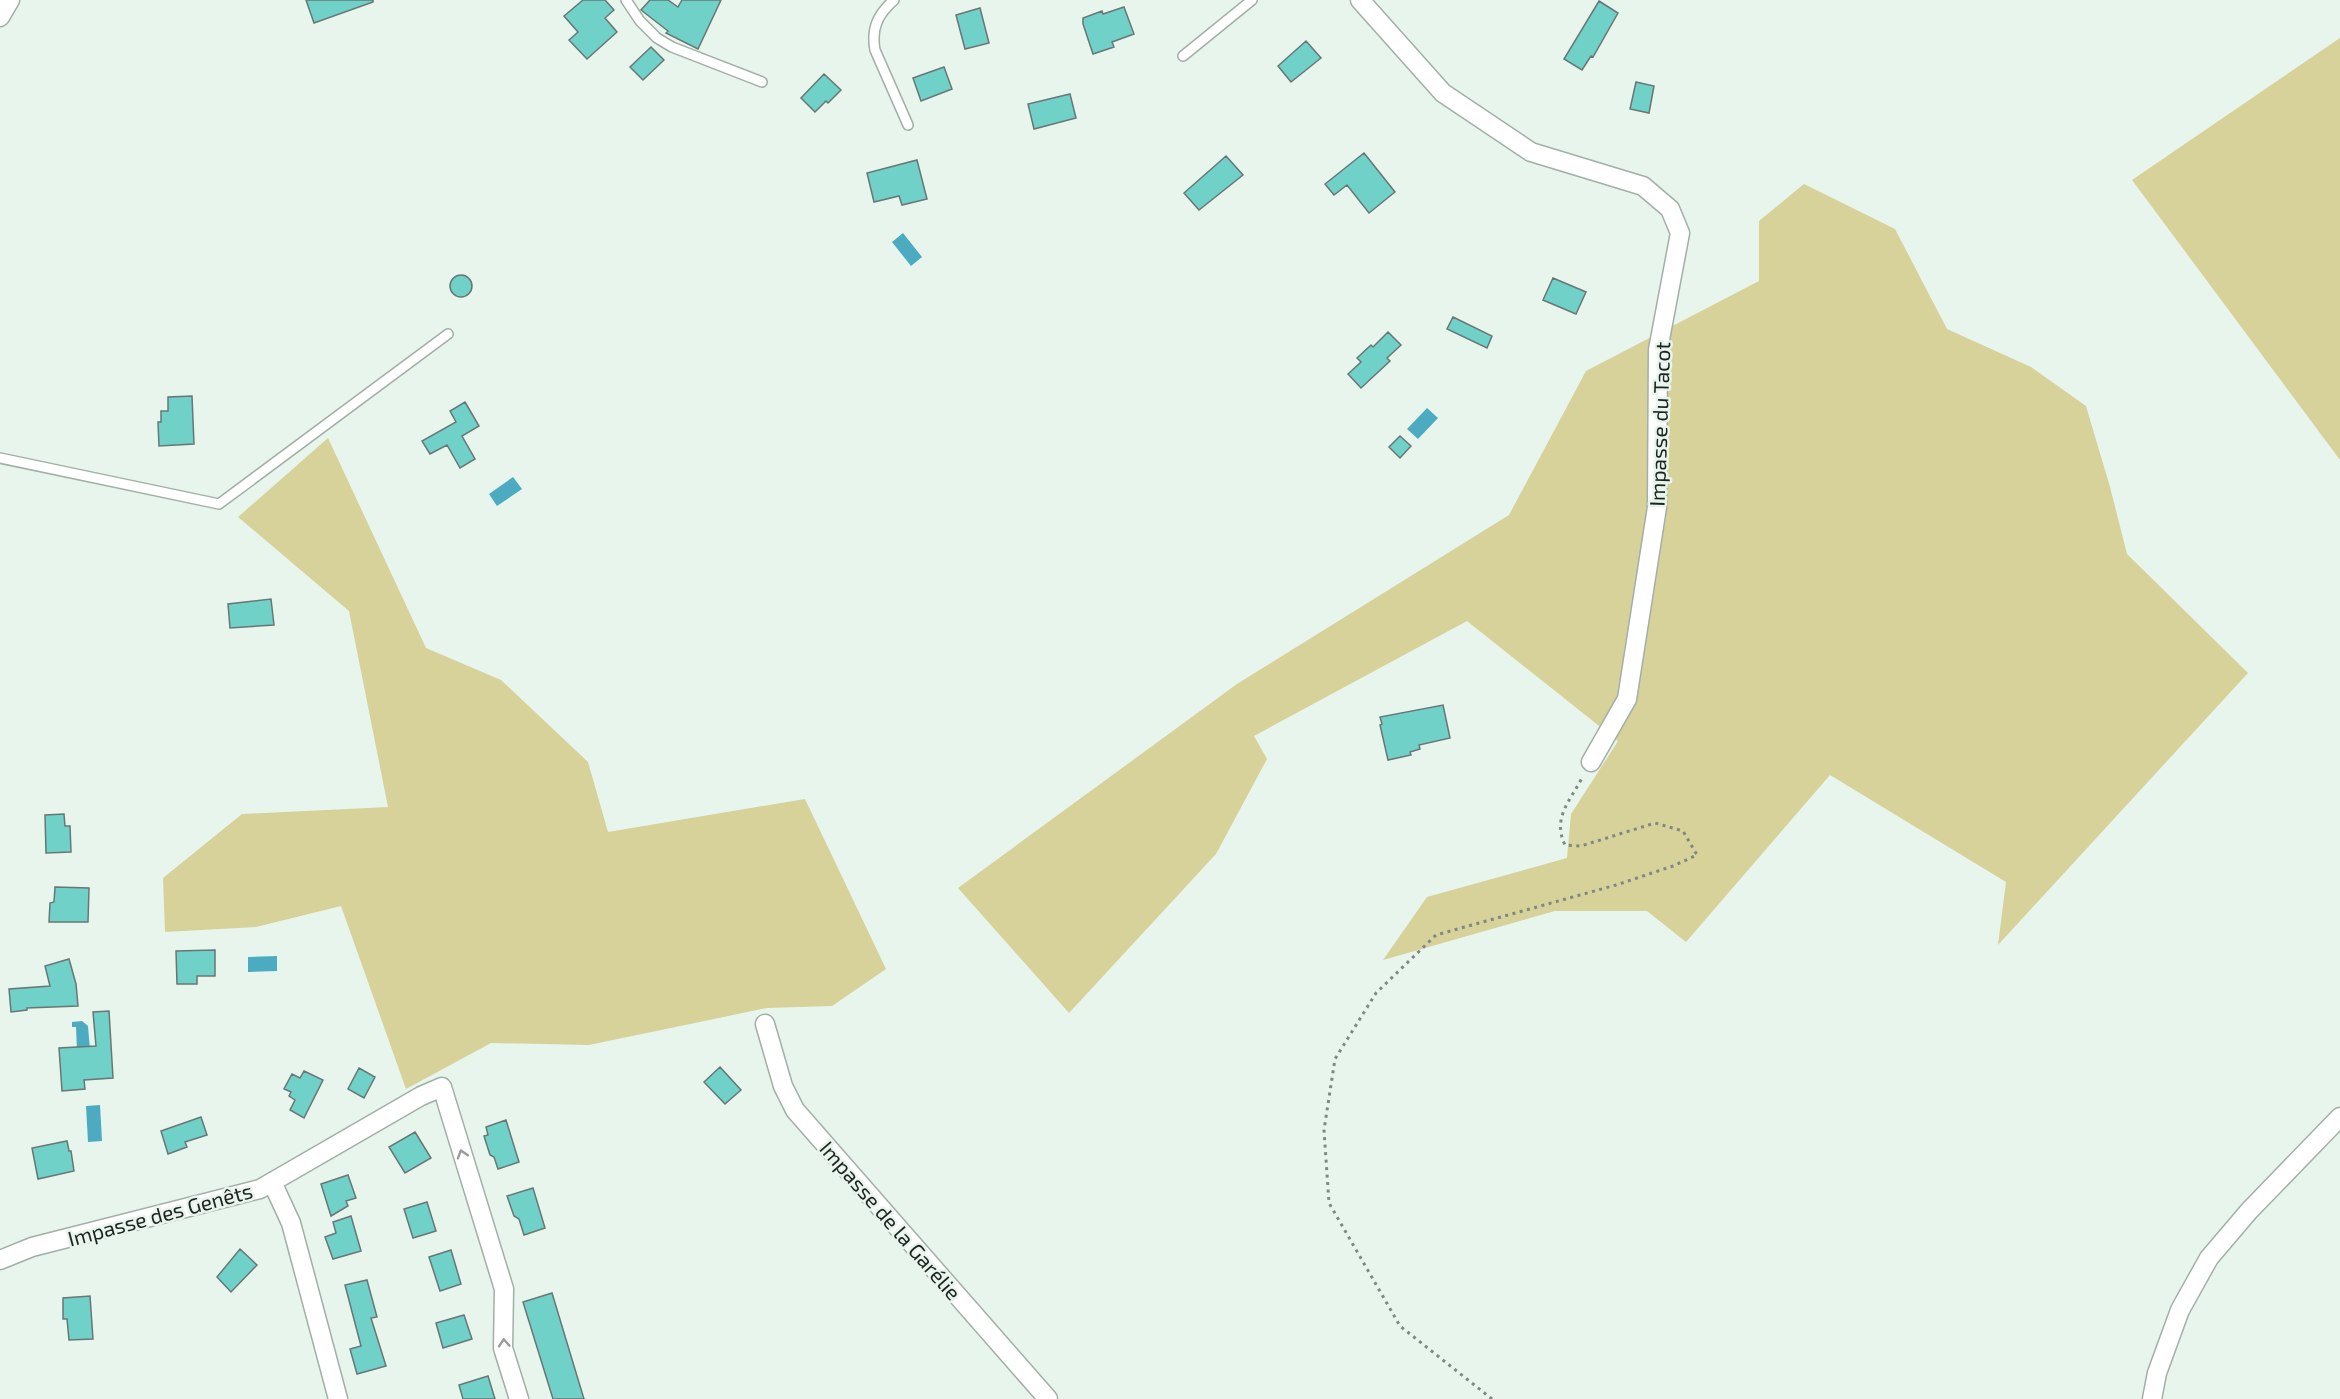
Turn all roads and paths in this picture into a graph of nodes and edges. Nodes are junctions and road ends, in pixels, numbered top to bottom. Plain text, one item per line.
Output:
1 (10, 0) edge
2 (626, 0) edge
3 (894, 0) edge
4 (1252, 0) edge
5 (1360, 0) edge
6 (0, 18) edge
7 (1183, 56) dead end
8 (762, 82) dead end
9 (908, 124) dead end
10 (448, 333) dead end
11 (0, 458) edge
12 (1591, 762) joint
13 (765, 1024) dead end
14 (2340, 1117) edge
15 (272, 1182) junction
16 (0, 1260) edge
17 (338, 1399) edge
18 (519, 1399) edge
19 (1048, 1399) edge
20 (1492, 1399) edge
21 (2152, 1399) edge

1 - 6 street
2 - 8 lane
3 - 9 lane
4 - 7 lane
5 - 12 street, Impasse du Tacot
10 - 11 lane
12 - 20 path
13 - 19 street, Impasse de la Garélie
14 - 21 street
15 - 16 street, Impasse des Genêts
15 - 17 street
18 -> 15 street, Impasse des Genêts

